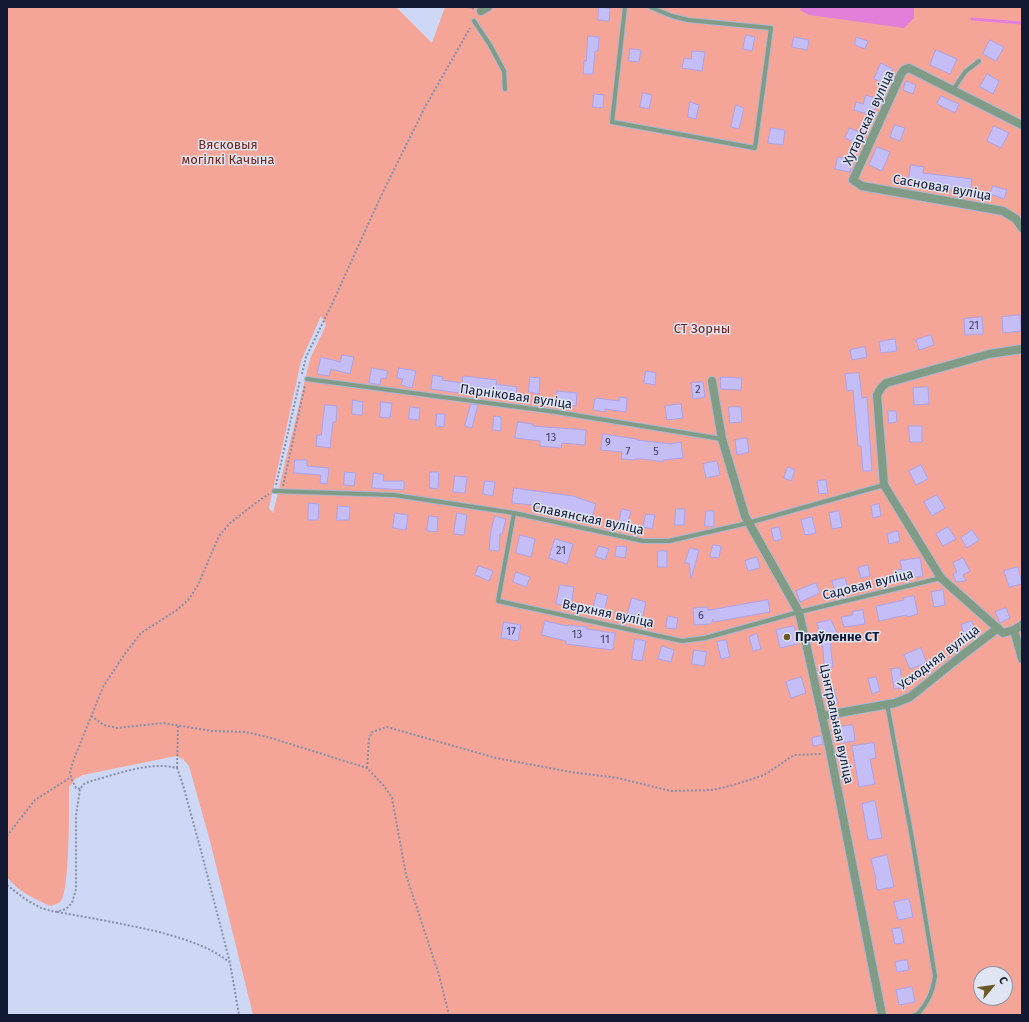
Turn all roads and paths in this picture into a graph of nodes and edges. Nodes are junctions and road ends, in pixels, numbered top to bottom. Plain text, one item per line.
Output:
1 (488, 7) edge
2 (625, 7) edge
3 (650, 7) edge
4 (480, 11) dead end
5 (474, 21) joint
6 (979, 61) dead end
7 (505, 88) dead end
8 (953, 90) junction
9 (1022, 125) edge
10 (853, 180) joint
11 (1022, 228) edge
12 (1022, 348) edge
13 (307, 379) joint
14 (712, 381) dead end
15 (296, 396) junction
16 (303, 397) junction
17 (722, 439) junction
18 (884, 485) junction
19 (274, 491) junction
20 (281, 491) junction
21 (514, 513) junction
22 (748, 523) junction
23 (941, 578) junction
24 (799, 612) junction
25 (1022, 625) edge
26 (998, 628) junction
27 (1014, 630) junction
28 (1022, 659) edge
29 (888, 704) junction
30 (91, 716) junction
31 (822, 716) junction
32 (178, 725) junction
33 (830, 754) junction
34 (177, 768) junction
35 (367, 768) junction
36 (71, 777) junction
37 (80, 789) junction
38 (7, 836) edge
39 (7, 885) edge
40 (55, 912) junction
41 (230, 963) junction
42 (239, 1015) edge
43 (449, 1015) edge
44 (882, 1015) edge
45 (915, 1015) edge

1 - 4 street
2 - 3 lane
5 - 7 lane
5 - 15 path
6 - 8 lane
8 - 9 street
8 - 10 street, Хутарская вуліца
10 - 11 street, Сасновая вуліца
12 - 18 street
13 - 16 path
13 - 17 lane, Парніковая вуліца
14 - 17 street, Цэнтральная вуліца
15 - 16 path
15 - 19 path
16 - 20 path
17 - 22 street, Цэнтральная вуліца
18 - 22 lane, Славянская вуліца
18 - 23 street
19 - 20 lane, Славянская вуліца
19 - 30 path
20 - 21 lane, Славянская вуліца
21 - 22 lane, Славянская вуліца
21 - 24 lane, Верхняя вуліца
22 - 24 street, Цэнтральная вуліца
23 - 24 lane, Садовая вуліца
23 - 26 street
24 - 31 street, Цэнтральная вуліца
25 - 27 street
26 - 27 street
26 - 29 street, Усходняя вуліца
27 - 28 street
29 - 31 street, Усходняя вуліца
29 - 45 lane
30 - 32 path
30 - 36 path
31 - 33 street, Цэнтральная вуліца
32 - 34 path
32 - 35 path
33 - 35 path
33 - 44 street, Цэнтральная вуліца
34 - 37 path
34 - 41 path
35 - 43 path
36 - 37 path
36 - 38 path
37 - 40 path
39 - 40 path
40 - 41 path
41 - 42 path

